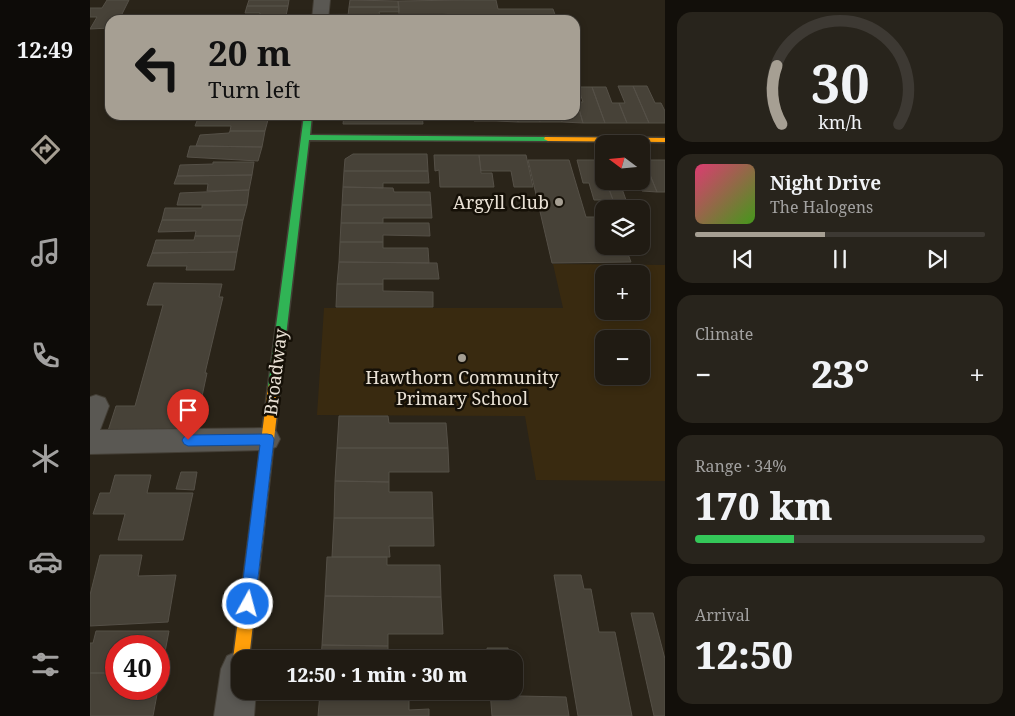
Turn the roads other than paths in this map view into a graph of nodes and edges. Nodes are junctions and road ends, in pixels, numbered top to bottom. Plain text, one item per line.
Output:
1 (322, 0) edge
2 (320, 15) edge
3 (307, 120) edge
4 (305, 137) junction
5 (665, 140) edge
6 (267, 439) junction
7 (90, 442) edge
8 (242, 650) edge
9 (236, 700) edge
10 (234, 716) edge

1 - 2 street
3 - 4 street, Broadway
4 - 5 street
4 - 6 street, Broadway
6 - 7 lane
6 - 8 street, Broadway
9 - 10 street

